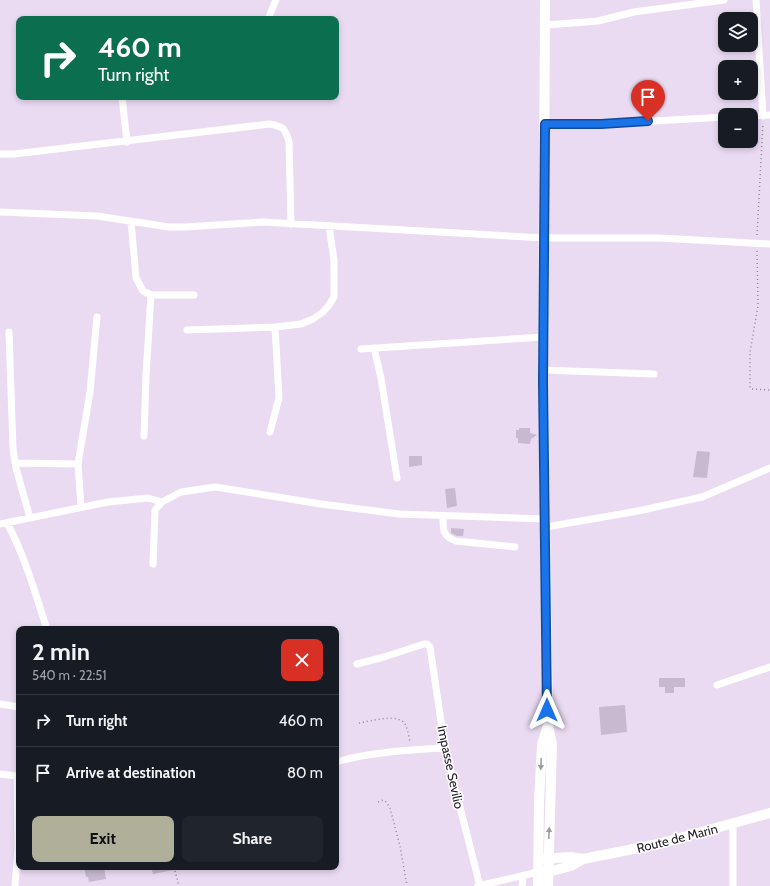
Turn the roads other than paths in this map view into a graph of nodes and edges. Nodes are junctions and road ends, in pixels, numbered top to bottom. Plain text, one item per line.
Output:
1 (276, 0) edge
2 (546, 0) edge
3 (724, 0) edge
4 (756, 0) edge
5 (269, 16) edge
6 (546, 25) junction
7 (122, 100) edge
8 (767, 115) edge
9 (718, 117) edge
10 (545, 124) junction
11 (127, 142) junction
12 (0, 154) edge
13 (0, 212) edge
14 (131, 221) junction
15 (291, 224) junction
16 (329, 226) junction
17 (544, 238) junction
18 (770, 244) edge
19 (151, 295) junction
20 (194, 295) dead end
21 (97, 317) dead end
22 (274, 327) junction
23 (187, 330) dead end
24 (9, 332) dead end
25 (544, 337) junction
26 (374, 348) junction
27 (361, 349) dead end
28 (543, 370) junction
29 (654, 374) dead end
30 (270, 432) dead end
31 (144, 436) dead end
32 (15, 463) junction
33 (78, 464) junction
34 (770, 468) edge
35 (397, 478) dead end
36 (162, 502) junction
37 (81, 507) junction
38 (443, 516) junction
39 (30, 518) junction
40 (546, 523) junction
41 (3, 524) edge
42 (515, 547) dead end
43 (152, 564) dead end
44 (46, 626) edge
45 (357, 664) dead end
46 (770, 667) edge
47 (717, 685) dead end
48 (0, 704) edge
49 (16, 707) edge
50 (445, 748) junction
51 (339, 761) edge
52 (0, 774) edge
53 (16, 776) edge
54 (770, 813) edge
55 (733, 824) junction
56 (544, 859) junction
57 (583, 859) junction
58 (16, 867) edge
59 (543, 872) junction
60 (522, 876) junction
61 (14, 886) edge
62 (479, 886) edge
63 (522, 886) edge
64 (538, 886) edge
65 (548, 886) edge
66 (733, 886) edge

1 - 5 street
2 - 6 main road
3 - 6 street
4 - 8 street
6 - 10 main road
7 - 11 street
9 - 10 street
10 - 17 main road
11 - 12 street
11 - 15 street
13 - 14 street
14 - 15 street
14 - 19 street
15 - 16 street
16 - 17 street
16 - 22 street
17 - 18 street
17 - 25 main road
19 - 20 street
19 - 31 street
21 - 33 street
22 - 23 street
22 - 30 street
24 - 32 street
25 - 26 street
25 - 28 main road
26 - 27 street
26 - 35 street
28 - 29 street
28 - 40 main road
32 - 33 street
32 - 39 street
33 - 37 street
34 - 40 street
36 - 37 street
36 - 38 street
36 - 43 street
37 - 39 street
38 - 40 street
38 - 42 street
39 - 41 street
40 - 56 main road
41 - 44 street
45 - 50 street, Impasse Sevilio
46 - 47 street
48 - 49 street
50 - 51 street
50 - 62 street, Impasse Sevilio
52 - 53 street
54 - 55 main road, Route de Marin
55 - 57 main road, Route de Marin
55 - 66 street
56 - 57 main road
56 - 59 main road
57 - 59 main road
58 - 61 street
59 - 60 street
59 - 64 main road
59 - 65 main road
60 - 62 street
60 - 63 street

